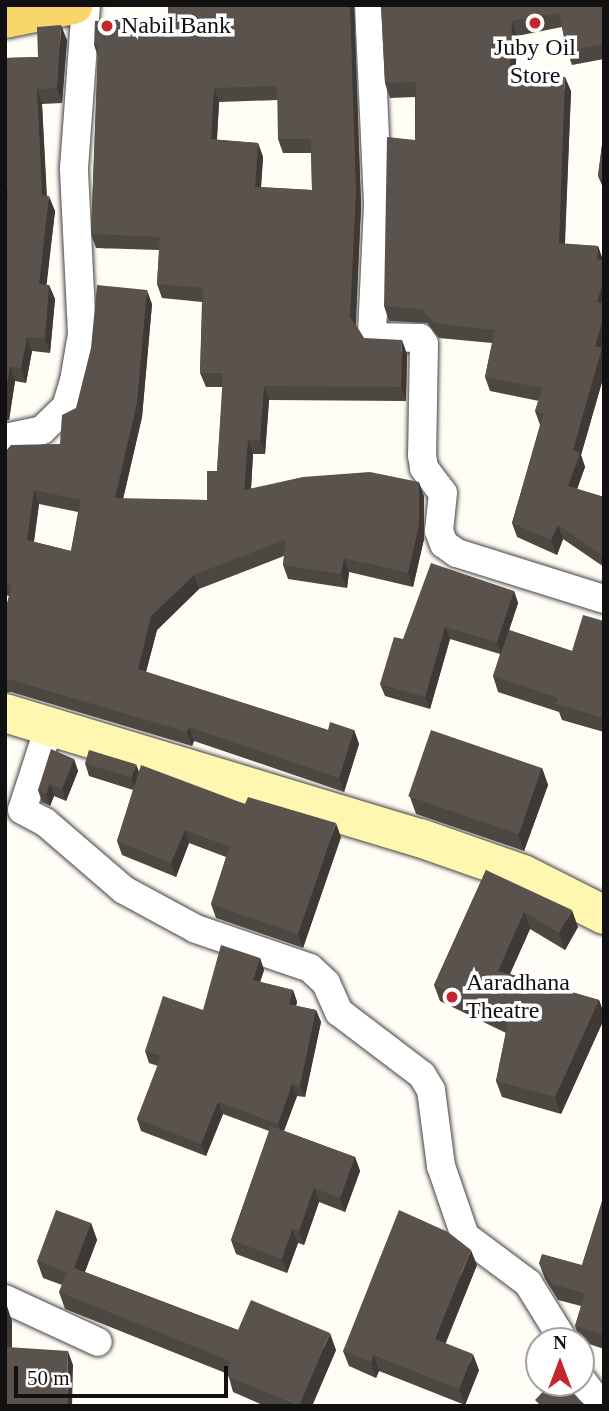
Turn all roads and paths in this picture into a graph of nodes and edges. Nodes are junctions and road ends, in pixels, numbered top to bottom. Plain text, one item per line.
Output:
1 (74, 5) edge
2 (86, 5) edge
3 (369, 5) edge
4 (5, 19) edge
5 (5, 438) edge
6 (604, 600) edge
7 (20, 719) edge
8 (604, 915) edge
9 (5, 1299) edge
10 (555, 1327) edge
11 (98, 1342) dead end

1 - 4 main road
2 - 5 street
3 - 6 street
7 - 8 main road
7 - 10 street
9 - 11 street

